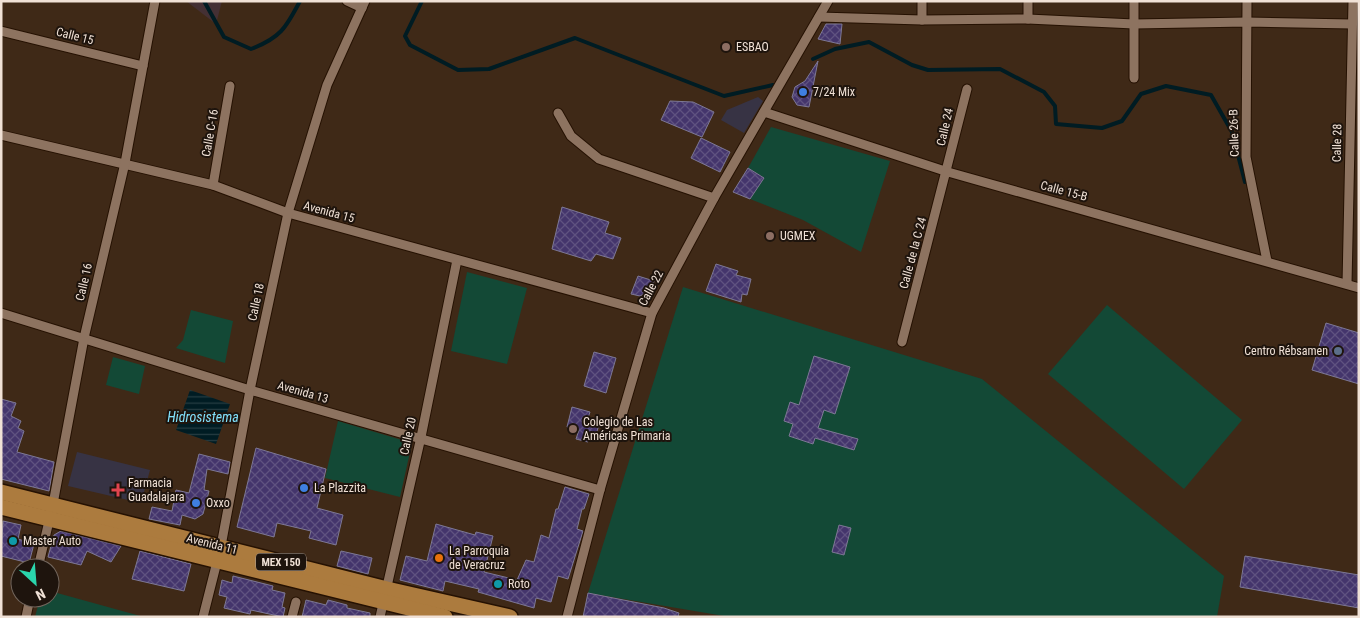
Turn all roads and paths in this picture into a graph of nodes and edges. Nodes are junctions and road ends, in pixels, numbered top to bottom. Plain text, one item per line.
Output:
1 (155, 1) edge
2 (347, 1) edge
3 (828, 1) edge
4 (922, 1) edge
5 (1028, 1) edge
6 (1134, 1) edge
7 (1247, 1) edge
8 (1353, 1) edge
9 (363, 5) edge
10 (819, 17) junction
11 (1028, 19) junction
12 (922, 20) junction
13 (1247, 22) junction
14 (1134, 24) junction
15 (1352, 24) junction
16 (1, 31) edge
17 (143, 66) junction
18 (1134, 78) dead end
19 (230, 86) dead end
20 (967, 89) dead end
21 (764, 112) junction
22 (558, 114) dead end
23 (1, 135) edge
24 (125, 163) junction
25 (948, 172) junction
26 (214, 185) junction
27 (714, 198) junction
28 (288, 213) junction
29 (457, 260) junction
30 (1267, 261) junction
31 (1347, 284) junction
32 (1359, 288) edge
33 (1, 313) edge
34 (652, 313) junction
35 (84, 338) junction
36 (902, 342) dead end
37 (250, 390) junction
38 (420, 437) junction
39 (600, 490) junction
40 (1, 492) edge
41 (1, 507) edge
42 (52, 511) junction
43 (219, 553) junction
44 (40, 558) edge
45 (296, 602) dead end
46 (383, 603) edge
47 (506, 616) edge
48 (203, 617) edge
49 (292, 617) edge
50 (445, 617) edge
51 (567, 617) edge

1 - 17 street, Calle 16
2 - 9 street
3 - 10 street, Calle 22
4 - 12 street
5 - 11 street
6 - 14 street
7 - 13 street, Calle 26-B
8 - 15 street, Calle 28
9 - 28 street, Calle 18
10 - 12 street
10 - 21 street, Calle 22
11 - 12 street
11 - 14 street
13 - 14 street
13 - 15 street
13 - 30 street, Calle 26-B
14 - 18 street
15 - 31 street, Calle 28
16 - 17 street, Calle 15
17 - 24 street, Calle 16
19 - 26 street, Calle C-16
20 - 25 street, Calle 24
21 - 25 street, Calle 15-B
21 - 27 street, Calle 22
22 - 27 street
23 - 24 street, Avenida 15
24 - 26 street, Avenida 15
24 - 35 street, Calle 16
25 - 30 street, Calle 15-B
25 - 36 street, Calle de la C 24
26 - 28 street, Avenida 15
27 - 34 street, Calle 22
28 - 29 street, Avenida 15
28 - 37 street, Calle 18
29 - 34 street, Avenida 15
29 - 38 street, Calle 20
30 - 31 street, Calle 15-B
31 - 32 street, Calle 15-B
33 - 35 street, Avenida 13
34 - 39 street, Calle 22
35 - 37 street, Avenida 13
35 - 42 street, Calle 16
37 - 38 street, Avenida 13
37 - 43 street, Calle 18
38 - 39 street, Avenida 13
38 - 46 street, Calle 20
39 - 51 street, Calle 22
40 - 42 main road, Avenida 11 / MEX 150
41 - 42 main road, Avenida 11 / MEX 150
42 - 43 main road, Avenida 11 / MEX 150
42 - 44 street, Calle 16
43 - 46 main road, Avenida 11 / MEX 150
43 - 48 street, Calle 18
45 - 49 street
46 - 47 main road, Avenida 11 / MEX 150
46 - 50 main road, Avenida 11 / MEX 150

